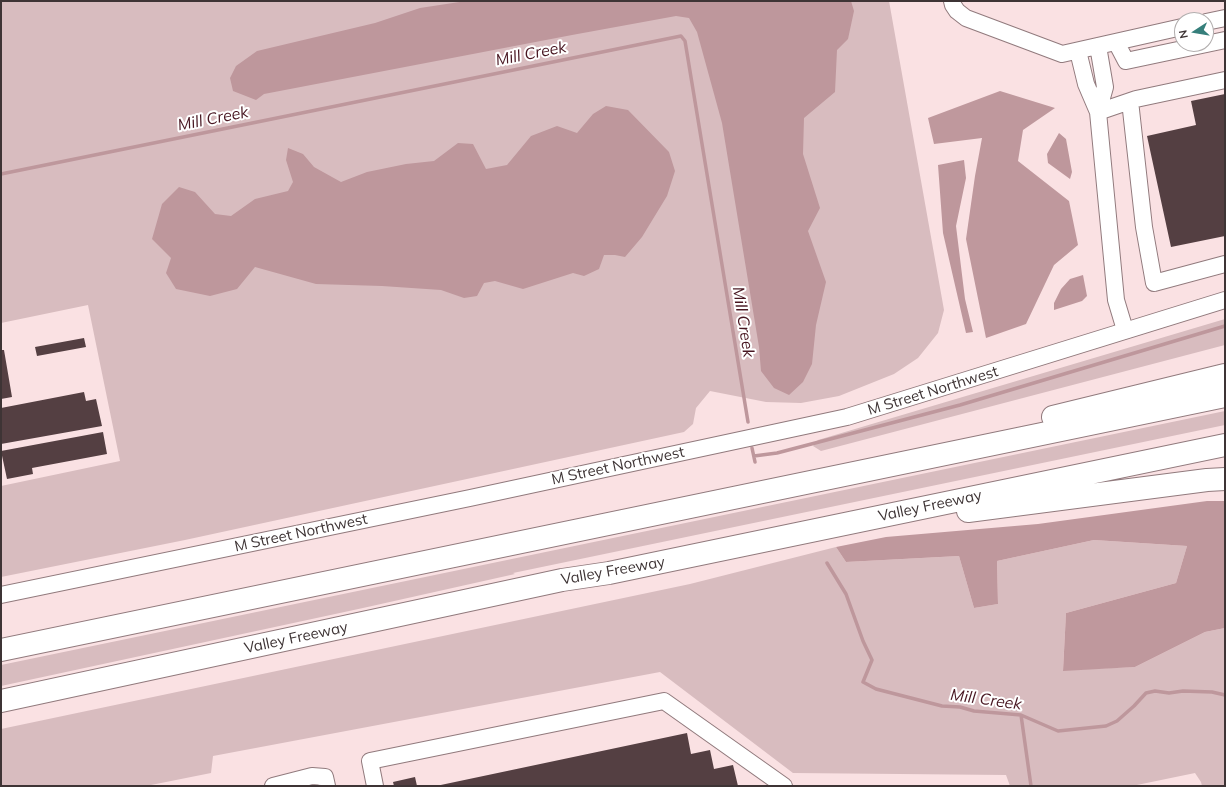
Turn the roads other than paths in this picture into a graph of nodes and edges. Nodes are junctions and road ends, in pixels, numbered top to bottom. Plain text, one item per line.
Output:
1 (952, 1) edge
2 (1225, 18) edge
3 (1214, 20) edge
4 (1174, 29) edge
5 (1225, 40) edge
6 (1116, 42) junction
7 (1098, 46) junction
8 (1078, 50) junction
9 (1225, 80) edge
10 (1130, 101) junction
11 (1098, 112) junction
12 (1225, 264) edge
13 (1225, 300) edge
14 (1125, 330) junction
15 (1225, 375) edge
16 (1225, 396) edge
17 (1225, 445) edge
18 (1225, 479) edge
19 (925, 507) junction
20 (685, 508) junction
21 (1, 595) edge
22 (1, 650) edge
23 (1, 701) edge
24 (273, 786) edge
25 (327, 786) edge
26 (375, 786) edge
27 (784, 786) edge

1 - 8 street
2 - 3 street
4 - 6 street
5 - 6 street
6 - 7 street
7 - 8 street
7 - 11 street
8 - 11 street
9 - 10 street
10 - 11 street
10 - 12 street
11 - 14 street
13 - 14 street, M Street Northwest
14 - 21 street, M Street Northwest
15 - 20 highway
16 - 20 highway
17 - 19 highway, Valley Freeway
18 - 19 highway
19 - 23 highway, Valley Freeway
20 - 22 highway
24 - 25 street
26 - 27 street

